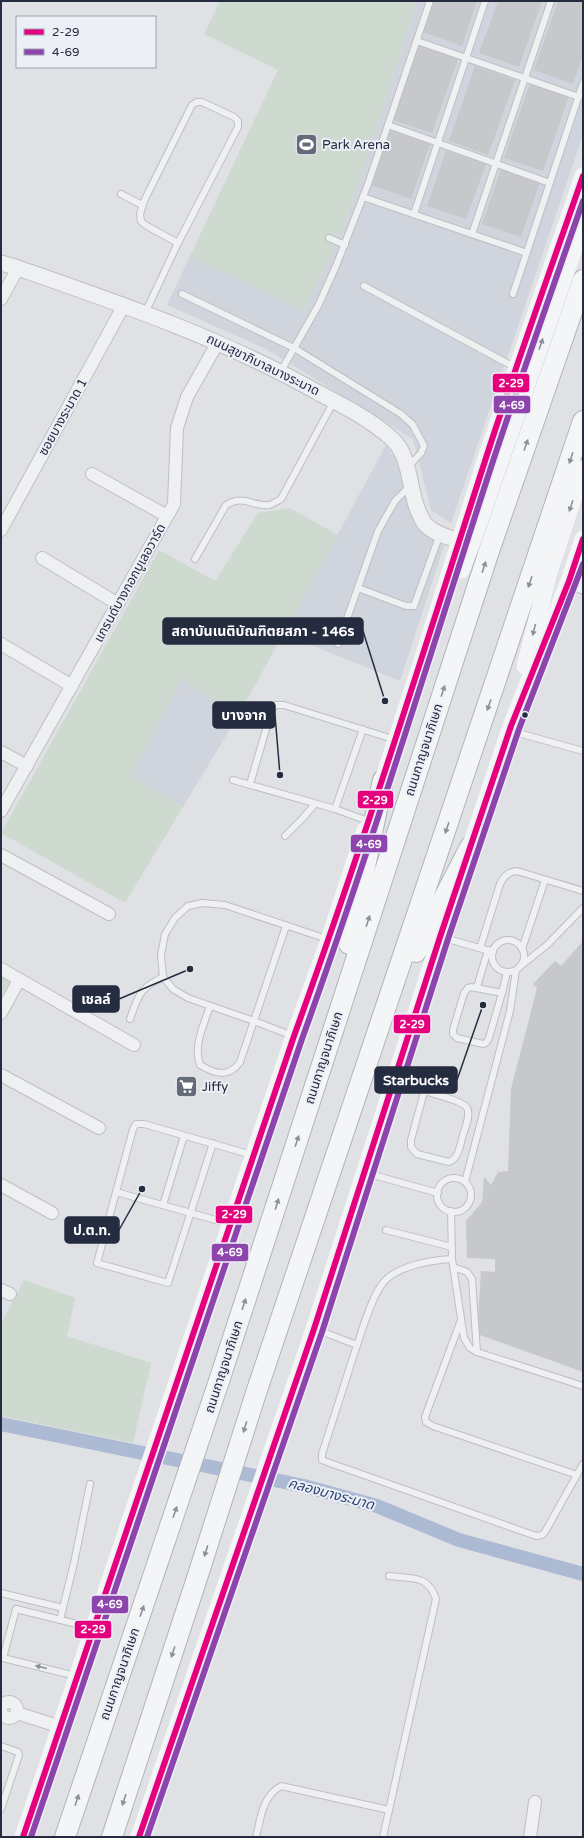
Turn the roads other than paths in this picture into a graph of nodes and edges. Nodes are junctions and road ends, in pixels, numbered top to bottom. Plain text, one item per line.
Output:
1 (430, 1) edge
2 (485, 1) edge
3 (551, 1) edge
4 (417, 41) junction
5 (467, 57) junction
6 (525, 77) junction
7 (583, 83) edge
8 (578, 97) junction
9 (388, 125) junction
10 (439, 142) junction
11 (496, 163) junction
12 (583, 176) edge
13 (550, 182) junction
14 (121, 194) dead end
15 (363, 197) junction
16 (142, 205) junction
17 (414, 214) junction
18 (583, 223) edge
19 (472, 234) junction
20 (329, 238) dead end
21 (178, 243) junction
22 (345, 244) junction
23 (527, 253) junction
24 (1, 264) edge
25 (18, 268) junction
26 (583, 280) edge
27 (364, 286) dead end
28 (182, 294) dead end
29 (514, 294) dead end
30 (1, 299) edge
31 (124, 305) junction
32 (145, 312) junction
33 (218, 342) junction
34 (294, 348) junction
35 (281, 371) junction
36 (523, 375) junction
37 (334, 401) junction
38 (583, 421) edge
39 (408, 468) junction
40 (583, 468) edge
41 (92, 474) dead end
42 (411, 485) junction
43 (167, 516) junction
44 (1, 530) edge
45 (440, 534) junction
46 (583, 539) edge
47 (460, 541) junction
48 (42, 558) dead end
49 (194, 559) dead end
50 (576, 584) edge
51 (358, 588) junction
52 (118, 604) junction
53 (1, 644) edge
54 (338, 644) dead end
55 (420, 667) junction
56 (72, 686) junction
57 (363, 729) junction
58 (510, 729) junction
59 (396, 740) junction
60 (583, 751) edge
61 (1, 752) edge
62 (26, 766) junction
63 (233, 780) dead end
64 (383, 780) junction
65 (250, 784) junction
66 (316, 804) junction
67 (335, 809) junction
68 (1, 811) edge
69 (368, 821) junction
70 (285, 836) dead end
71 (470, 847) junction
72 (1, 855) edge
73 (545, 880) junction
74 (583, 892) edge
75 (583, 908) edge
76 (109, 914) dead end
77 (286, 926) junction
78 (440, 937) junction
79 (329, 940) junction
80 (480, 948) junction
81 (522, 949) junction
82 (491, 951) junction
83 (518, 968) junction
84 (1, 969) edge
85 (507, 972) junction
86 (163, 977) junction
87 (19, 980) junction
88 (477, 987) junction
89 (502, 994) junction
90 (210, 1006) junction
91 (386, 1008) junction
92 (1, 1013) edge
93 (130, 1019) dead end
94 (254, 1020) junction
95 (294, 1036) junction
96 (330, 1038) junction
97 (134, 1044) dead end
98 (1, 1075) edge
99 (394, 1084) junction
100 (424, 1092) junction
101 (99, 1128) dead end
102 (184, 1136) junction
103 (213, 1144) junction
104 (254, 1156) junction
105 (364, 1173) junction
106 (466, 1182) junction
107 (1, 1185) edge
108 (116, 1192) junction
109 (438, 1193) junction
110 (163, 1205) junction
111 (451, 1211) junction
112 (191, 1212) junction
113 (52, 1214) dead end
114 (231, 1224) junction
115 (386, 1230) dead end
116 (452, 1247) junction
117 (452, 1259) junction
118 (453, 1267) junction
119 (461, 1320) junction
120 (314, 1329) junction
121 (357, 1345) junction
122 (477, 1352) junction
123 (583, 1386) edge
124 (583, 1464) edge
125 (577, 1475) junction
126 (90, 1484) dead end
127 (389, 1576) dead end
128 (1, 1592) edge
129 (63, 1608) junction
130 (60, 1620) junction
131 (94, 1629) junction
132 (78, 1676) junction
133 (1, 1706) edge
134 (62, 1727) junction
135 (1, 1746) edge
136 (535, 1802) dead end
137 (1, 1809) edge
138 (389, 1810) junction
139 (23, 1837) edge
140 (64, 1837) edge
141 (112, 1837) edge
142 (139, 1837) edge
143 (256, 1837) edge
144 (384, 1837) edge
145 (530, 1837) edge

1 - 4 lane
2 - 5 lane
3 - 6 lane
4 - 5 lane
4 - 9 lane
5 - 6 lane
5 - 10 lane
6 - 8 lane
6 - 11 lane
7 - 8 lane
8 - 13 lane
9 - 10 lane
9 - 15 lane
10 - 11 lane
10 - 17 lane
11 - 13 lane
11 - 19 lane
12 - 36 main road
13 - 23 lane
14 - 16 lane
15 - 17 lane
15 - 22 lane
16 - 21 lane
16 - 21 lane
17 - 19 lane
36 -> 18 main road
19 - 23 lane
20 - 22 lane
21 - 32 lane
22 - 34 lane
23 - 29 lane
24 - 25 street, ถนนสุขาภิบาลบางระมาด
25 - 30 street
25 - 31 street, ถนนสุขาภิบาลบางระมาด
96 -> 26 highway, ถนนกาญจนาภิเษก
27 - 36 lane
28 - 34 lane
31 - 32 street, ถนนสุขาภิบาลบางระมาด
31 - 44 street, ซอยบางระมาด 1
32 - 33 street, ถนนสุขาภิบาลบางระมาด
33 - 35 street, ถนนสุขาภิบาลบางระมาด
33 - 43 street, แกรนด์บางกอกบูเลอวาร์ด
34 - 35 lane
34 - 39 lane
35 - 37 street, ถนนสุขาภิบาลบางระมาด
36 - 47 main road
36 - 55 main road
37 - 39 street, ถนนสุขาภิบาลบางระมาด
37 - 49 lane
38 -> 91 highway
39 - 42 street, ถนนสุขาภิบาลบางระมาด
40 -> 58 main road
41 - 43 street
42 - 45 street, ถนนสุขาภิบาลบางระมาด
42 - 51 lane
43 - 52 street, แกรนด์บางกอกบูเลอวาร์ด
45 - 47 street, ถนนสุขาภิบาลบางระมาด
45 - 51 lane
46 - 50 main road
47 - 55 main road
48 - 52 street
50 - 58 main road
51 - 54 lane
52 - 56 street, แกรนด์บางกอกบูเลอวาร์ด
53 - 56 street
55 - 59 main road
56 - 62 street, แกรนด์บางกอกบูเลอวาร์ด
57 - 59 lane
57 - 65 lane
57 - 67 lane
58 - 60 lane
58 - 71 main road
59 - 64 main road
61 - 62 street
62 - 68 street, แกรนด์บางกอกบูเลอวาร์ด
63 - 65 lane
64 - 69 main road
64 - 96 highway
65 - 66 lane
66 - 67 lane
66 - 70 lane
67 - 69 lane
69 - 79 main road
71 - 78 main road
71 - 91 highway
72 - 76 street
73 - 74 lane
73 - 80 lane
73 - 81 lane
75 - 83 lane
77 - 79 lane
77 - 86 lane
77 - 94 lane
78 - 80 lane
78 - 99 main road
79 - 95 main road
80 - 82 lane
81 - 82 lane
81 - 83 lane
82 - 85 lane
82 - 88 lane
83 - 85 lane
83 - 106 lane
84 - 87 street
85 - 89 lane
86 - 90 lane
86 - 93 lane
87 - 92 street
87 - 97 street
88 - 89 lane
88 - 89 lane
90 - 94 lane
90 - 94 lane
91 -> 141 highway
94 - 95 lane
95 - 104 main road
140 -> 96 highway, ถนนกาญจนาภิเษก
98 - 101 street
99 - 100 lane
99 - 105 main road
100 - 100 lane
102 - 103 lane
102 - 108 lane
102 - 110 lane
103 - 104 lane
103 - 112 lane
104 - 114 main road
105 - 109 lane
105 - 120 main road
106 - 109 lane
106 - 111 lane
107 - 113 street
108 - 110 lane
108 - 112 lane
109 - 111 lane
110 - 112 lane
111 - 116 lane
112 - 114 lane
114 - 131 main road
115 - 116 lane
116 - 117 lane
117 - 118 lane
117 - 121 lane
118 - 119 lane
118 - 122 lane
119 - 122 lane
119 - 125 lane
120 - 121 lane
120 - 142 main road
121 - 125 lane
122 - 123 lane
124 - 125 lane
126 - 129 lane
127 - 138 lane
128 - 129 lane
129 - 130 lane
130 - 131 lane
132 -> 130 lane
131 - 132 main road
132 - 134 main road
133 - 134 street
134 - 139 main road
135 - 137 lane
136 - 145 street
138 - 143 lane
138 - 144 lane

